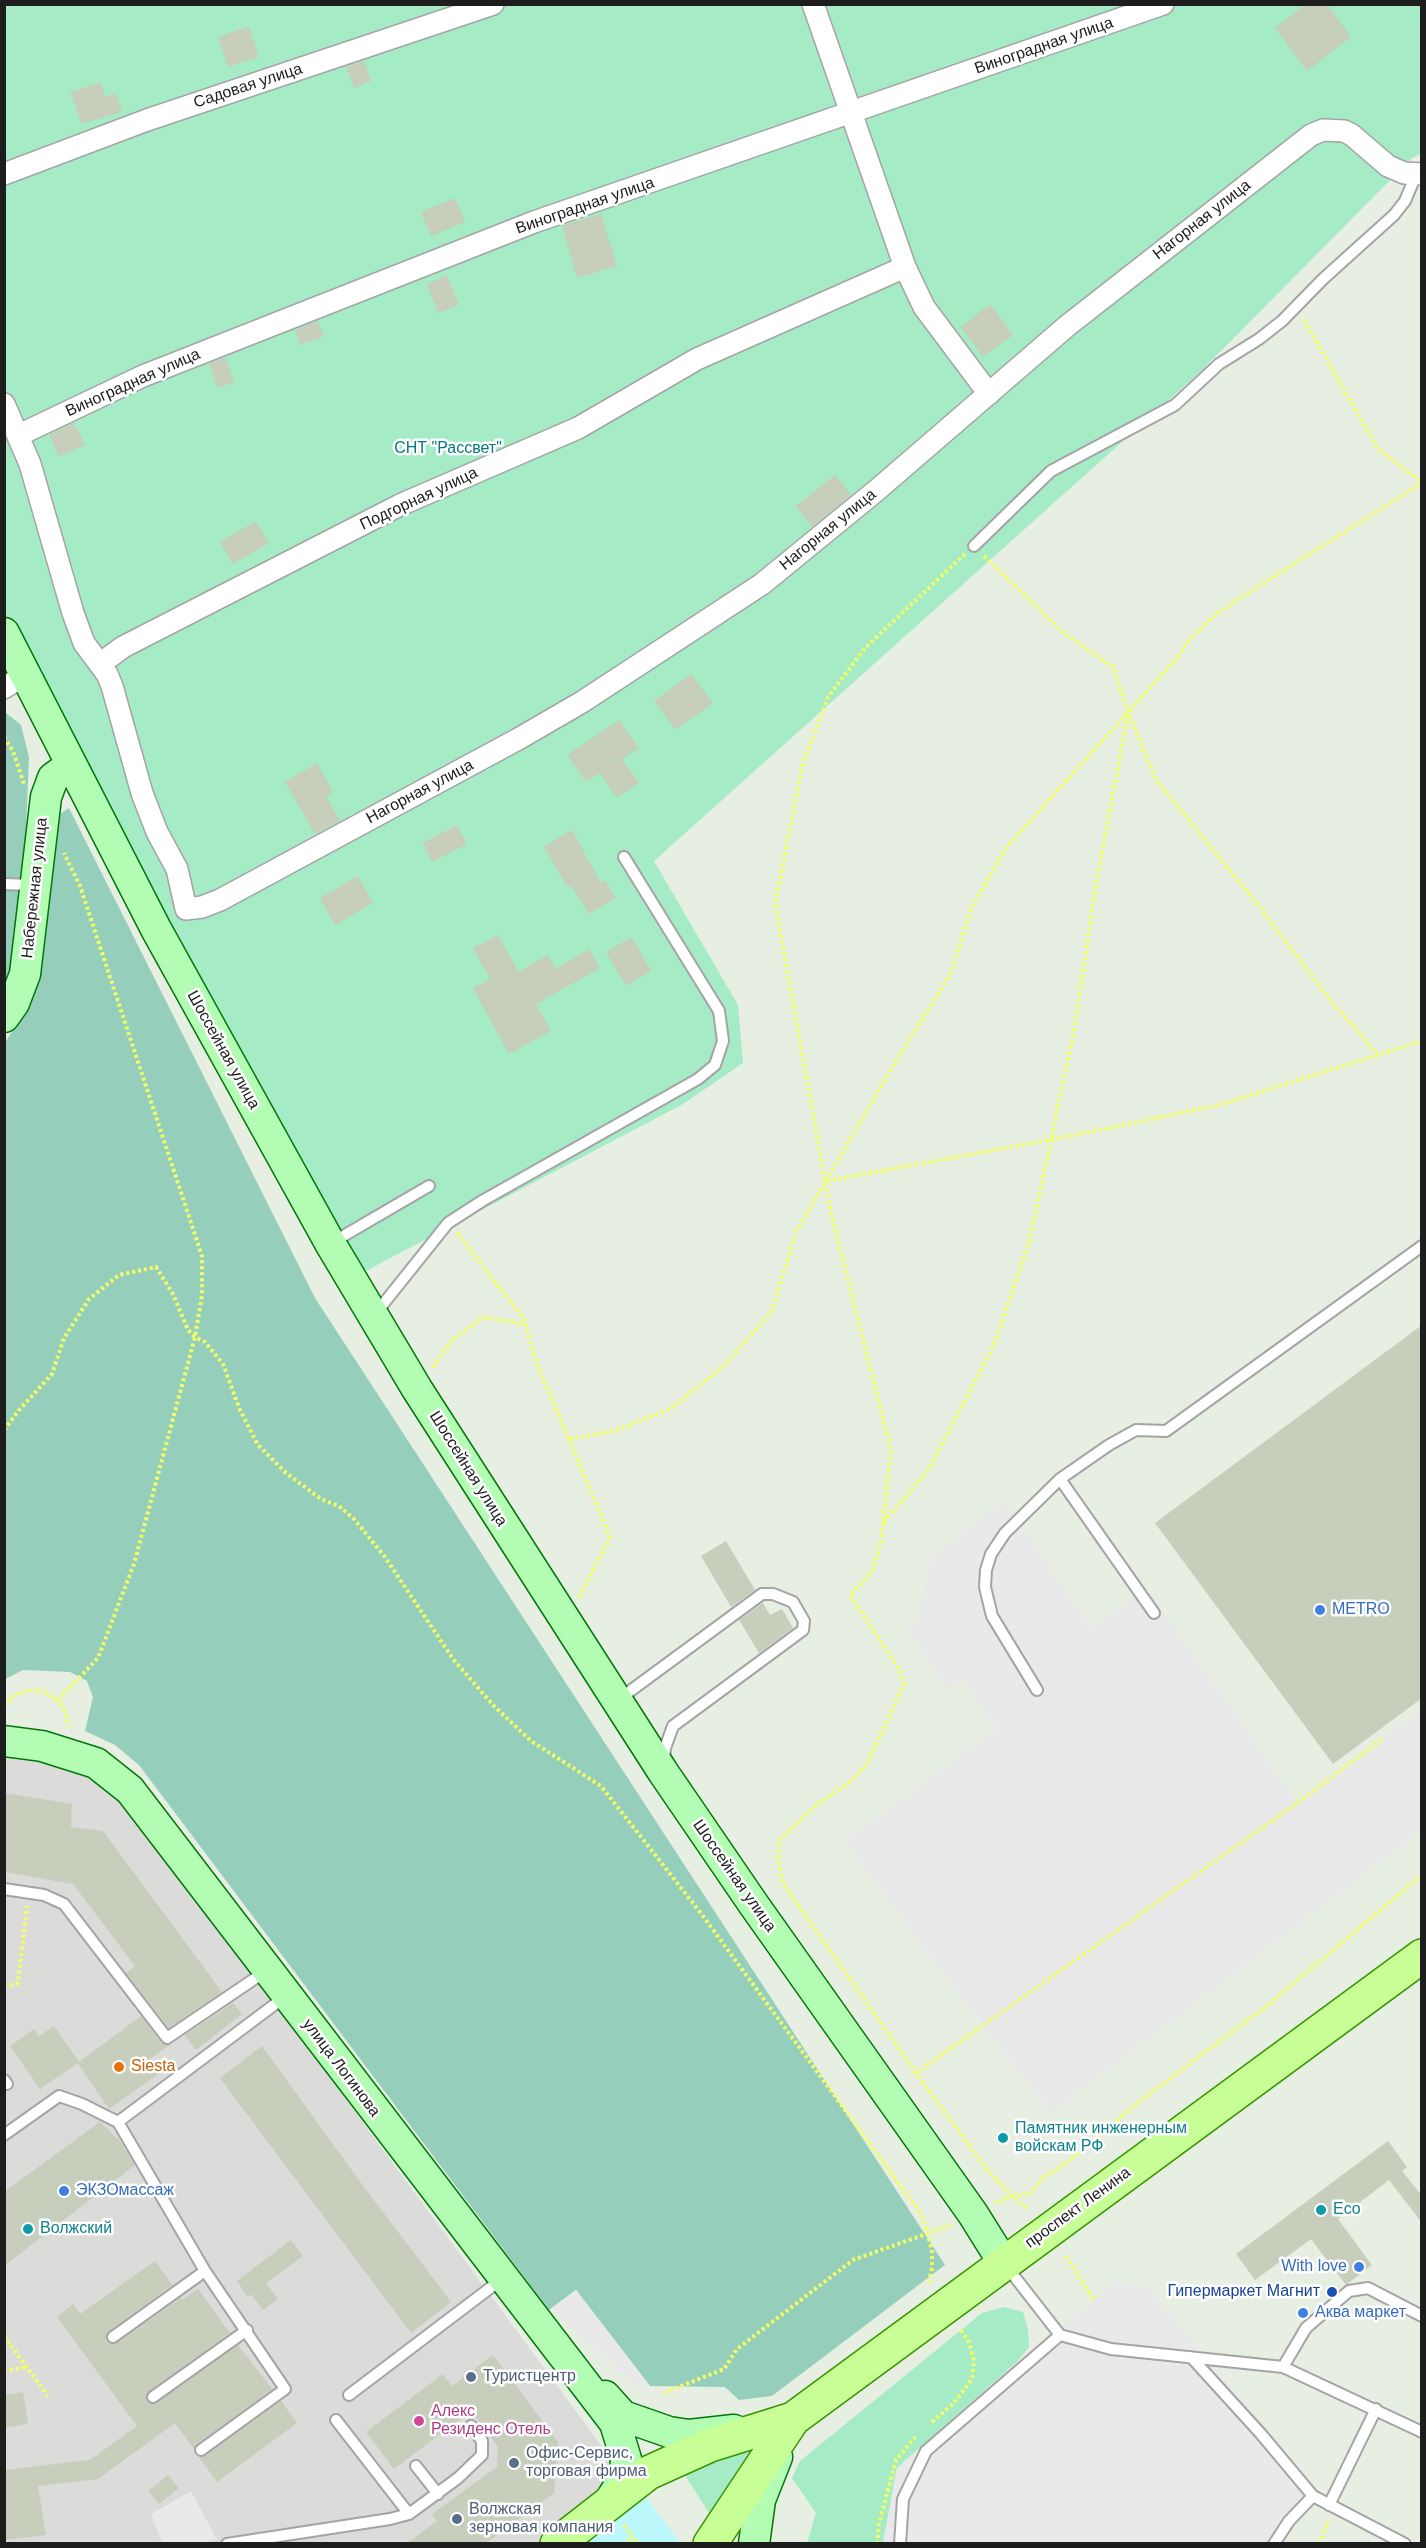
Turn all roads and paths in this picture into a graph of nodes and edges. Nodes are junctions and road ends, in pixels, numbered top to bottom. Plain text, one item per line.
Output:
1 (494, 4) edge
2 (813, 4) edge
3 (1162, 4) edge
4 (850, 114) junction
5 (4, 174) edge
6 (1419, 175) edge
7 (905, 267) junction
8 (1296, 307) junction
9 (989, 394) junction
10 (4, 404) edge
11 (19, 435) junction
12 (1422, 483) edge
13 (974, 546) junction
14 (4, 633) edge
15 (100, 664) junction
16 (15, 681) edge
17 (1128, 712) junction
18 (4, 737) edge
19 (71, 765) junction
20 (43, 820) junction
21 (624, 857) dead end
22 (4, 884) edge
23 (36, 885) junction
24 (186, 909) junction
25 (156, 929) junction
26 (4, 1017) edge
27 (1422, 1041) edge
28 (1377, 1054) junction
29 (1051, 1140) junction
30 (826, 1181) junction
31 (429, 1186) dead end
32 (448, 1223) junction
33 (330, 1243) junction
34 (1422, 1246) edge
35 (373, 1316) junction
36 (525, 1324) junction
37 (195, 1337) junction
38 (417, 1389) junction
39 (4, 1430) edge
40 (569, 1439) junction
41 (1060, 1479) junction
42 (884, 1522) junction
43 (1154, 1613) dead end
44 (565, 1622) junction
45 (1036, 1690) dead end
46 (58, 1700) junction
47 (618, 1700) junction
48 (4, 1706) edge
49 (68, 1728) dead end
50 (1384, 1738) dead end
51 (4, 1741) edge
52 (663, 1772) junction
53 (1422, 1875) edge
54 (4, 1889) edge
55 (29, 1893) junction
56 (1414, 1957) edge
57 (266, 1970) junction
58 (4, 1987) edge
59 (286, 1996) junction
60 (916, 2073) junction
61 (118, 2122) junction
62 (4, 2135) edge
63 (1012, 2196) junction
64 (1029, 2210) dead end
65 (973, 2214) junction
66 (927, 2233) junction
67 (1066, 2256) dead end
68 (1003, 2262) junction
69 (205, 2271) junction
70 (502, 2279) junction
71 (1094, 2300) dead end
72 (945, 2306) junction
73 (1422, 2316) edge
74 (247, 2330) junction
75 (4, 2336) edge
76 (1060, 2336) junction
77 (113, 2337) dead end
78 (556, 2349) junction
79 (1191, 2357) junction
80 (26, 2367) junction
81 (1283, 2367) junction
82 (4, 2371) edge
83 (664, 2393) dead end
84 (350, 2395) dead end
85 (48, 2396) dead end
86 (153, 2397) dead end
87 (1376, 2409) junction
88 (793, 2419) junction
89 (336, 2420) dead end
90 (930, 2424) dead end
91 (471, 2426) dead end
92 (923, 2430) dead end
93 (1422, 2432) edge
94 (201, 2450) dead end
95 (416, 2466) dead end
96 (438, 2494) junction
97 (1313, 2496) junction
98 (1329, 2505) junction
99 (408, 2514) junction
100 (615, 2514) junction
101 (633, 2536) junction
102 (227, 2544) edge
103 (557, 2544) edge
104 (623, 2544) edge
105 (638, 2544) edge
106 (710, 2544) edge
107 (753, 2544) edge
108 (876, 2544) edge
109 (900, 2544) edge
110 (1274, 2544) edge
111 (1405, 2544) edge

1 - 5 street, Садовая улица
2 - 4 street
3 - 4 street, Виноградная улица
4 - 7 street
4 - 11 street, Виноградная улица
6 - 8 lane
6 - 9 street, Нагорная улица
7 - 9 street
7 - 15 street, Подгорная улица
8 - 12 path
8 - 13 lane
9 - 24 street, Нагорная улица
10 - 11 street
11 - 15 street
12 - 17 path
13 - 17 path
13 - 30 path
14 - 16 street, Шоссейная улица
15 - 24 street
16 - 19 street, Шоссейная улица
17 - 28 path
17 - 29 path
17 - 30 path
18 - 20 path
19 - 20 street, Набережная улица
19 - 25 street, Шоссейная улица
20 - 23 street, Набережная улица
20 - 37 path
21 - 32 lane
22 - 23 lane
23 - 26 street, Набережная улица
24 - 25 street
25 - 33 street, Шоссейная улица
27 - 28 path
28 - 29 path
29 - 30 path
29 - 42 path
30 - 40 path
30 - 42 path
31 - 33 lane
32 - 35 lane
32 - 36 path
33 - 35 street, Шоссейная улица
34 - 41 lane
35 - 38 street, Шоссейная улица
36 - 38 path
36 - 40 path
37 - 39 path
37 - 46 path
37 - 66 path
38 - 44 street, Шоссейная улица
40 - 44 path
41 - 43 lane
41 - 45 lane
42 - 60 path
44 - 47 street, Шоссейная улица
46 - 48 path
46 - 49 path
47 - 52 street, Шоссейная улица
47 - 52 lane
50 - 60 path
51 - 57 street, улица Логинова
52 - 65 street, Шоссейная улица
53 - 63 path
54 - 55 lane
55 - 57 lane
55 - 58 path
56 - 68 main road, проспект Ленина
57 - 59 street, улица Логинова
59 - 61 lane
59 - 70 street, улица Логинова
60 - 63 path
61 - 62 lane
61 - 69 lane
63 - 64 path
63 - 65 path
65 - 66 path
65 - 68 street, Шоссейная улица
66 - 72 path
66 - 83 path
67 - 71 path
68 - 72 main road, проспект Ленина
68 - 76 lane
69 - 74 lane
69 - 77 lane
70 - 78 street, улица Логинова
70 - 84 lane
72 - 88 main road, проспект Ленина
72 - 90 path
73 - 81 lane
74 - 86 lane
74 - 94 lane
75 - 80 path
76 - 79 lane
76 - 109 lane
78 - 88 street
78 - 100 street, улица Логинова
79 - 81 lane
79 - 97 lane
80 - 82 path
80 - 85 path
81 - 87 lane
87 - 93 lane
87 - 98 lane
88 - 100 main road, проспект Ленина
88 - 106 main road, проспект Ленина
88 - 107 street
89 - 99 lane
91 - 96 lane
92 - 108 path
95 - 96 lane
96 - 99 lane
97 - 98 lane
97 - 110 lane
98 - 111 lane
99 - 102 lane
100 - 101 path
100 - 103 main road, проспект Ленина
101 - 104 path
101 - 105 path

